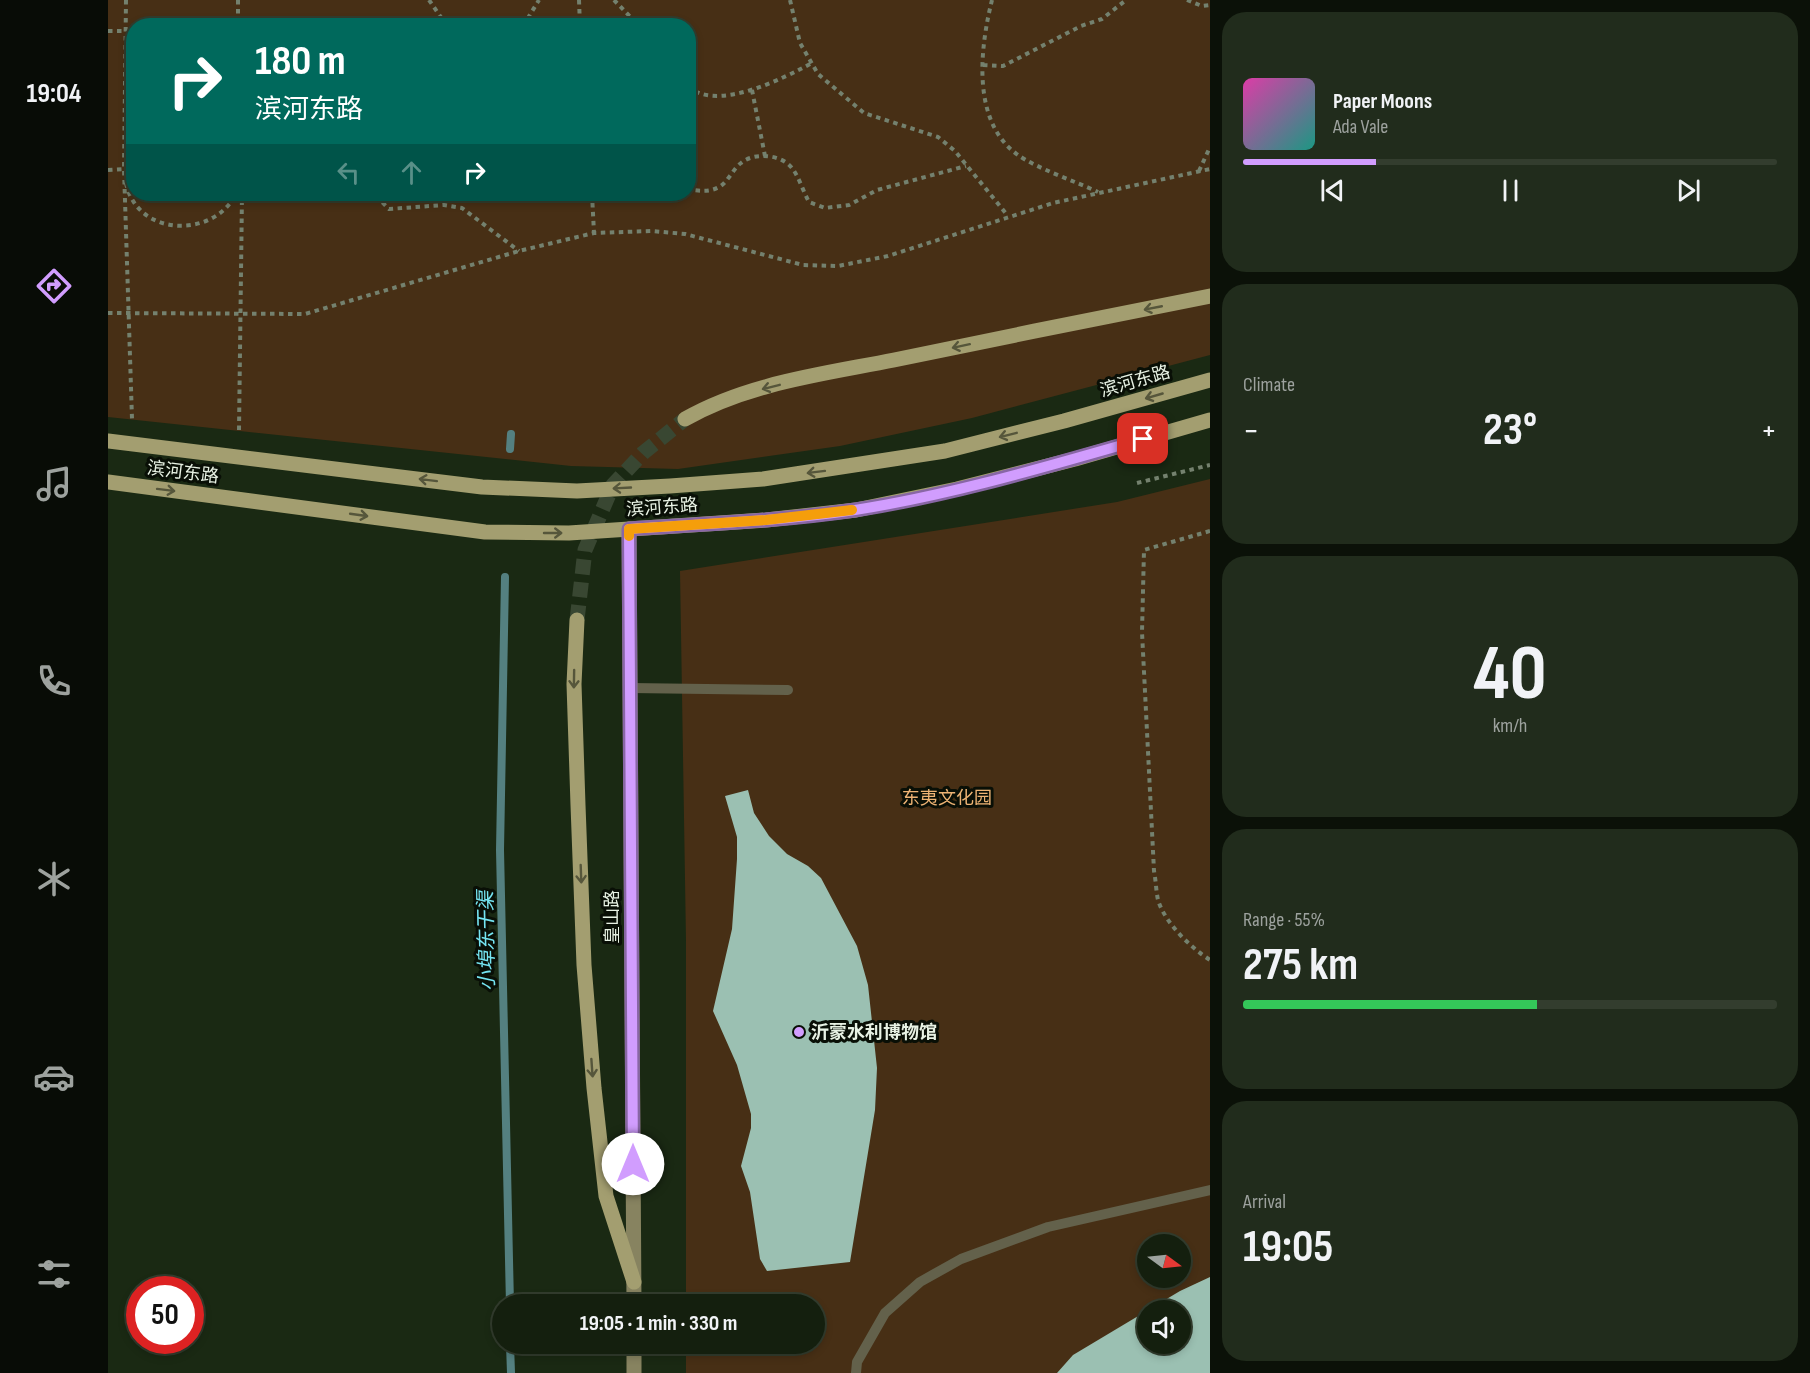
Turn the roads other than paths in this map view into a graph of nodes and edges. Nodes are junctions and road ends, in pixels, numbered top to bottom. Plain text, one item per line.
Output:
1 (1210, 296) edge
2 (1210, 380) edge
3 (685, 419) tunnel mouth
4 (1210, 420) edge
5 (108, 441) edge
6 (108, 482) edge
7 (629, 529) junction
8 (577, 620) tunnel mouth
9 (630, 688) junction
10 (788, 690) dead end
11 (1210, 1190) edge
12 (634, 1282) junction
13 (634, 1294) edge
14 (634, 1354) edge
15 (634, 1373) edge
16 (856, 1373) edge

1 -> 3 main road
2 -> 5 main road, 滨河东路
4 - 7 main road, 滨河东路
6 -> 7 main road, 滨河东路
7 - 9 main road, 皇山路
8 -> 12 main road
9 - 10 lane
9 - 12 main road, 皇山路
11 - 16 lane
12 - 13 main road, 皇山路
14 - 15 main road

